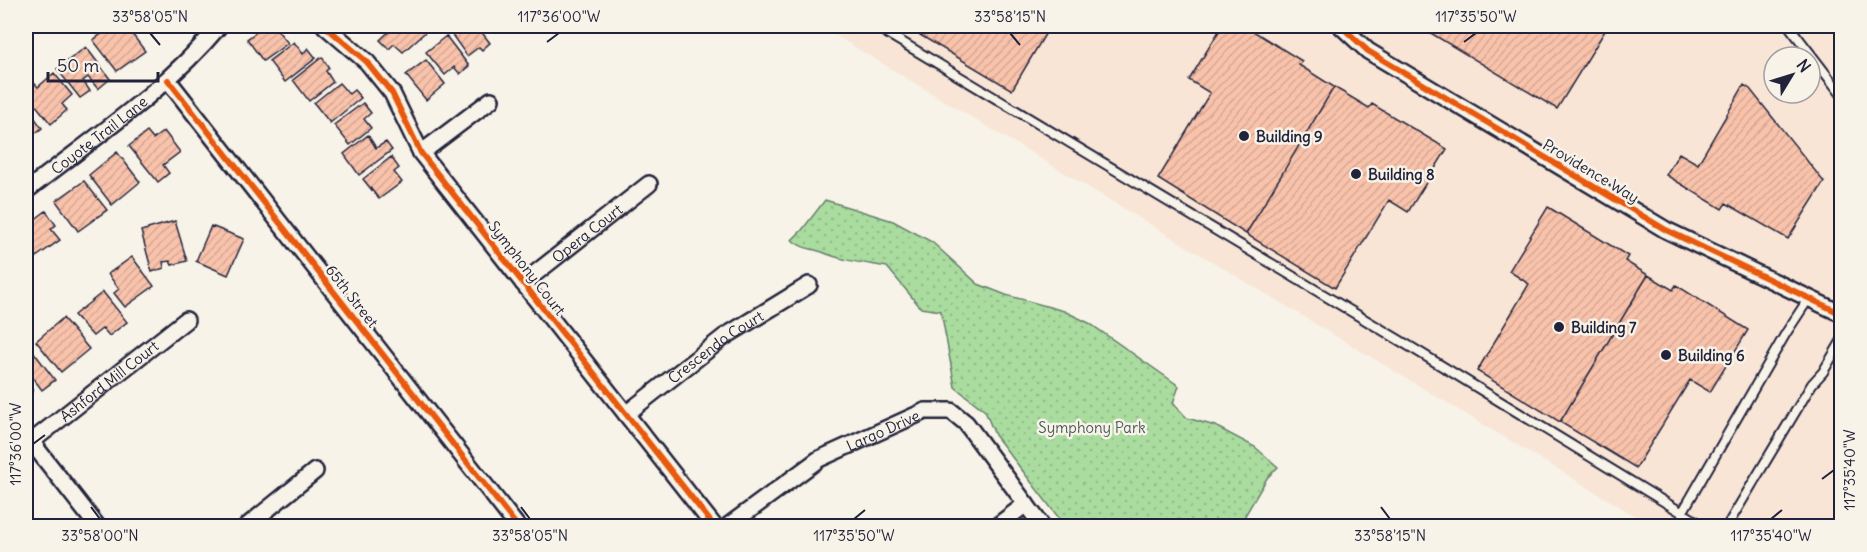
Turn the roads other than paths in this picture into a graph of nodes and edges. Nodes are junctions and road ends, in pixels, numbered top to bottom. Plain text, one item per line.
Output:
1 (219, 26) edge
2 (325, 26) edge
3 (875, 26) edge
4 (1341, 26) edge
5 (1789, 26) edge
6 (168, 80) junction
7 (1842, 95) edge
8 (491, 100) dead end
9 (421, 153) junction
10 (649, 184) dead end
11 (26, 191) edge
12 (523, 283) junction
13 (809, 285) dead end
14 (1809, 298) junction
15 (1842, 314) edge
16 (186, 320) dead end
17 (1842, 340) edge
18 (626, 414) junction
19 (28, 438) edge
20 (315, 471) dead end
21 (1026, 504) junction
22 (1682, 513) junction
23 (97, 526) edge
24 (247, 526) edge
25 (517, 526) edge
26 (714, 526) edge
27 (728, 526) edge
28 (997, 526) edge
29 (1042, 526) edge
30 (1704, 526) edge
31 (1727, 526) edge

1 - 6 street, Coyote Trail Lane
2 - 9 street, Symphony Court
3 - 22 lane
4 - 14 street, Providence Way
5 - 7 lane
6 - 11 street, Coyote Trail Lane
6 - 25 street, 65th Street
8 - 9 street
9 - 12 street, Symphony Court
10 - 12 street, Opera Court
12 - 18 street, Symphony Court
13 - 18 street, Crescendo Court
14 - 15 street, Providence Way
14 - 22 lane
16 - 19 street, Ashford Mill Court
17 - 31 lane
18 - 26 street, Symphony Court
19 - 23 street
20 - 24 street
21 - 27 street, Largo Drive
21 - 28 street
21 - 29 street, Largo Drive
22 - 30 lane

